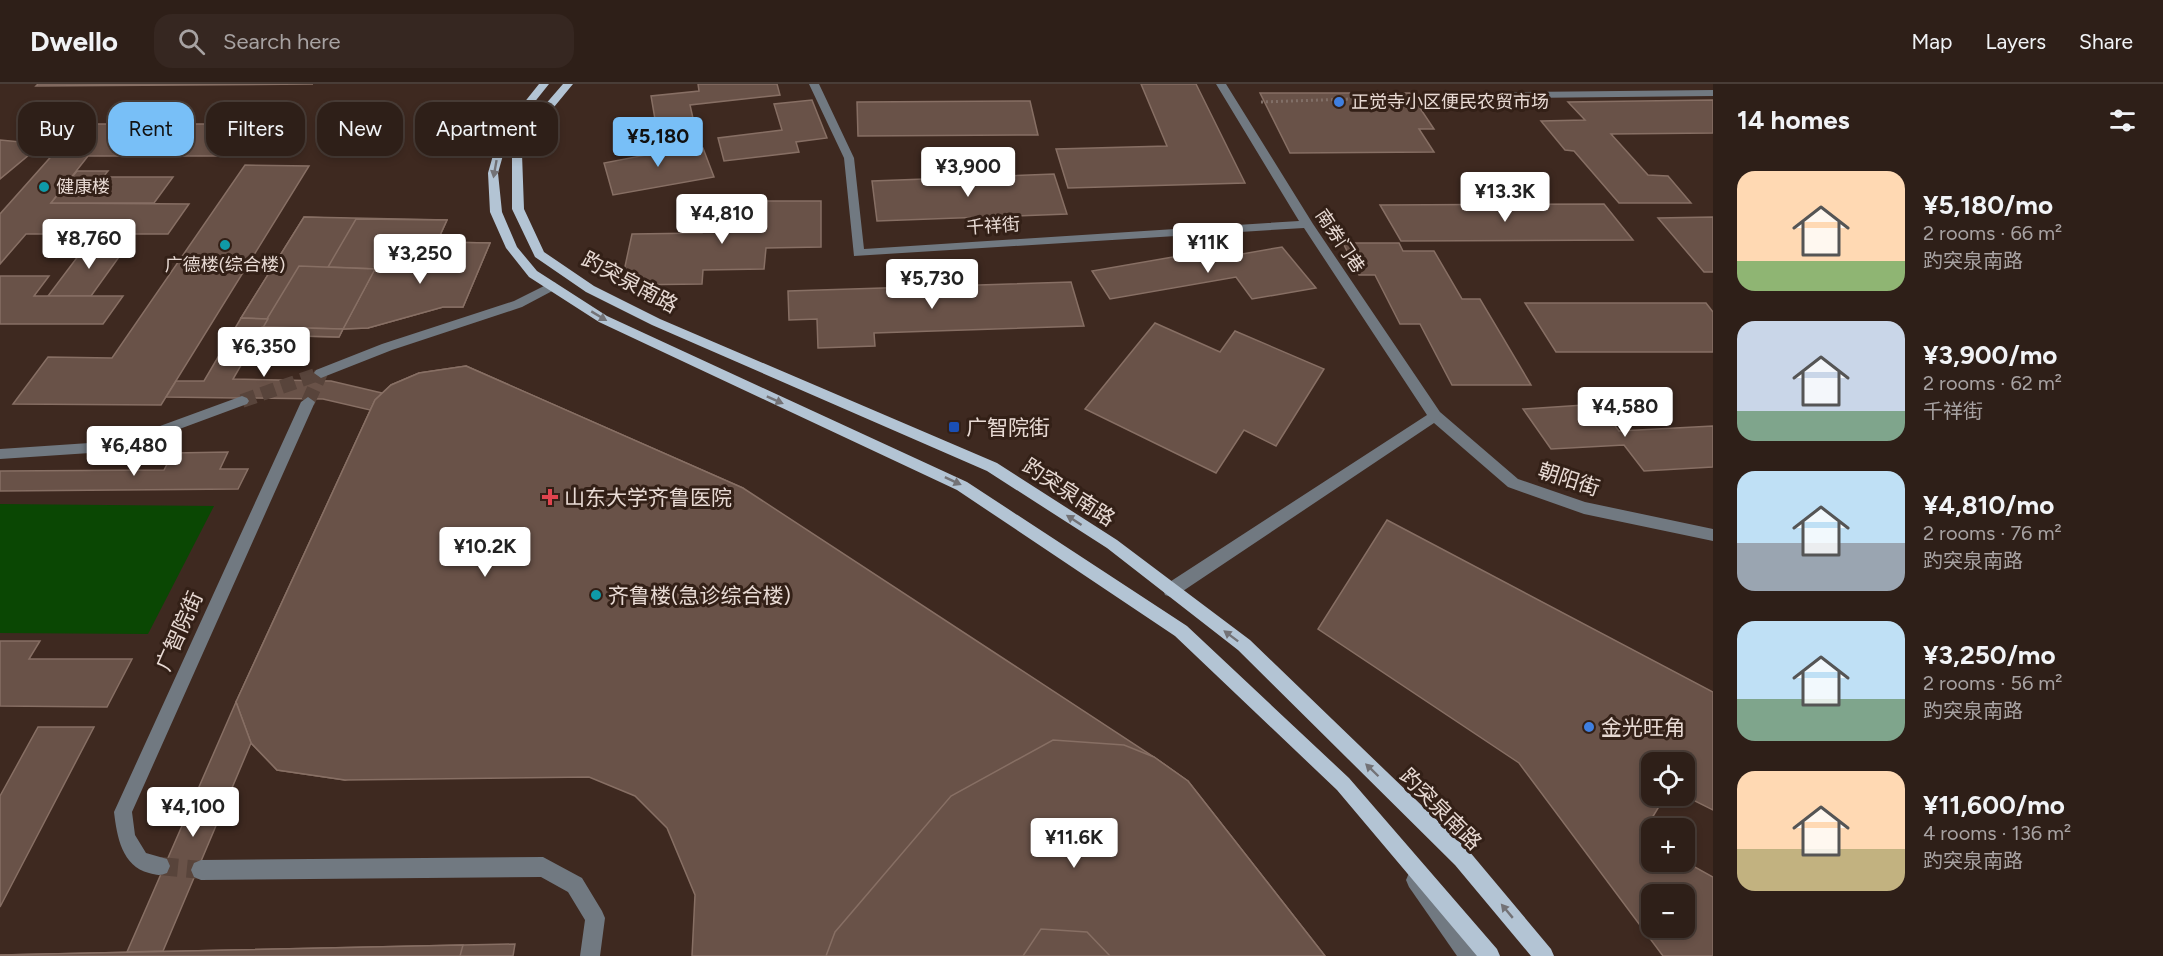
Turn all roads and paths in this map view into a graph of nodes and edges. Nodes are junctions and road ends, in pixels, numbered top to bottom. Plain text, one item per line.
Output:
1 (544, 84) edge
2 (568, 84) edge
3 (814, 84) edge
4 (1221, 84) edge
5 (1713, 93) edge
6 (1431, 96) joint
7 (1251, 102) dead end
8 (1306, 224) junction
9 (552, 286) junction
10 (321, 372) dead end
11 (242, 400) tunnel mouth
12 (308, 402) tunnel mouth
13 (1435, 416) junction
14 (0, 454) edge
15 (1713, 535) edge
16 (1171, 590) junction
17 (1376, 821) junction
18 (160, 866) tunnel mouth
19 (201, 870) tunnel mouth
20 (590, 956) edge
21 (1469, 956) edge
22 (1490, 956) edge
23 (1544, 956) edge

1 -> 9 main road, 趵突泉南路
16 -> 2 main road, 趵突泉南路
3 - 8 street, 千祥街
4 - 8 street, 南券门巷
5 - 6 street
6 - 7 path
8 - 13 street, 南券门巷
9 - 10 street
9 -> 17 main road, 趵突泉南路
11 - 14 street
12 - 18 street, 广智院街
13 - 15 street, 朝阳街
13 - 16 street
23 -> 16 main road, 趵突泉南路
17 - 21 street
17 - 22 main road, 趵突泉南路
19 - 20 street

